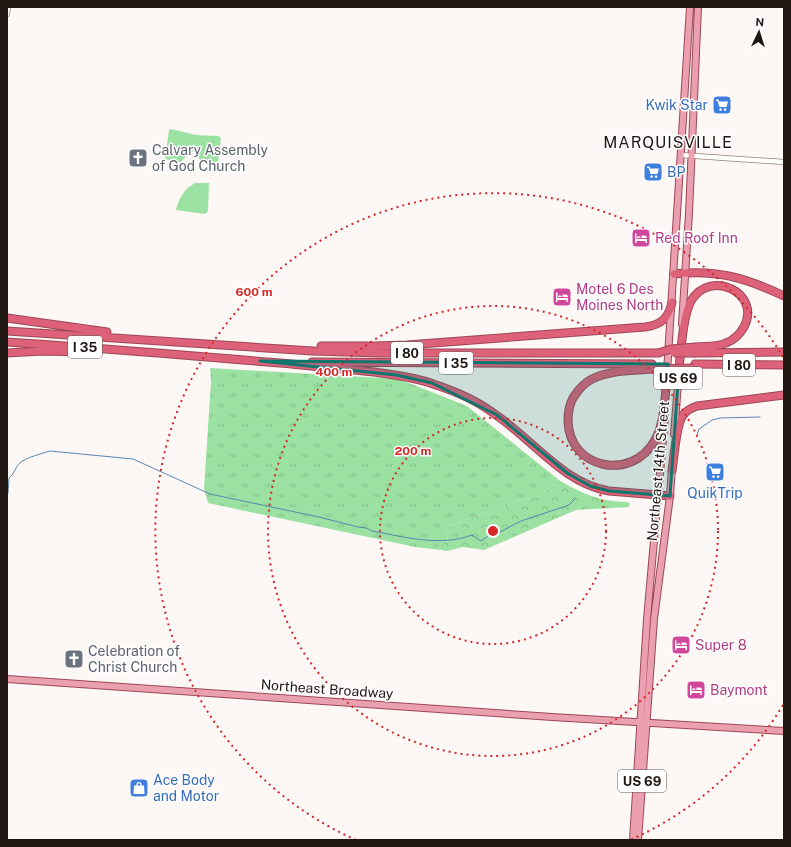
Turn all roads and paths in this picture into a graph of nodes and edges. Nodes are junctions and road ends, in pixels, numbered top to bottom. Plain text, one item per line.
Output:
1 (8, 7) edge
2 (690, 7) edge
3 (698, 7) edge
4 (7, 14) edge
5 (681, 155) junction
6 (691, 156) junction
7 (784, 162) edge
8 (685, 273) junction
9 (674, 274) junction
10 (784, 296) edge
11 (672, 302) junction
12 (7, 318) edge
13 (7, 331) edge
14 (162, 340) junction
15 (7, 342) edge
16 (260, 347) junction
17 (696, 350) junction
18 (784, 352) edge
19 (7, 353) edge
20 (163, 354) junction
21 (260, 361) junction
22 (784, 365) edge
23 (652, 367) junction
24 (667, 375) junction
25 (678, 376) junction
26 (784, 395) edge
27 (672, 471) junction
28 (658, 496) junction
29 (670, 496) junction
30 (7, 679) edge
31 (643, 722) junction
32 (784, 731) edge
33 (633, 840) edge
34 (638, 840) edge

1 - 4 street
2 - 5 main road, Northeast 14th Street / US 69
3 - 6 main road, Northeast 14th Street / US 69
5 - 6 street
5 - 9 main road, Northeast 14th Street / US 69
6 - 7 street
6 - 8 main road, Northeast 14th Street / US 69
8 - 9 highway
8 - 10 highway
8 - 25 main road, Northeast 14th Street / US 69
9 - 11 main road, Northeast 14th Street / US 69
11 - 16 highway
11 - 24 main road, Northeast 14th Street / US 69
12 - 14 highway
13 - 14 highway, I 80
14 - 16 highway, I 80
15 - 20 highway, I 35
16 - 17 highway, I 80, bridge
17 - 18 highway, I 80
17 - 25 highway
19 - 20 highway
20 - 21 highway, I 35
21 - 23 highway, I 35
21 - 28 highway
22 - 23 highway, I 80, bridge
23 - 24 highway
24 - 28 main road, Northeast 14th Street / US 69
25 - 27 main road, Northeast 14th Street / US 69
26 - 27 highway
27 - 29 main road, Northeast 14th Street / US 69
28 - 29 highway
28 - 31 main road, Northeast 14th Street / US 69
29 - 31 main road, Northeast 14th Street / US 69
30 - 31 main road, Northeast Broadway
31 - 32 main road, Northeast Broadway
31 - 33 main road, Northeast 14th Street / US 69
31 - 34 main road, Northeast 14th Street / US 69

